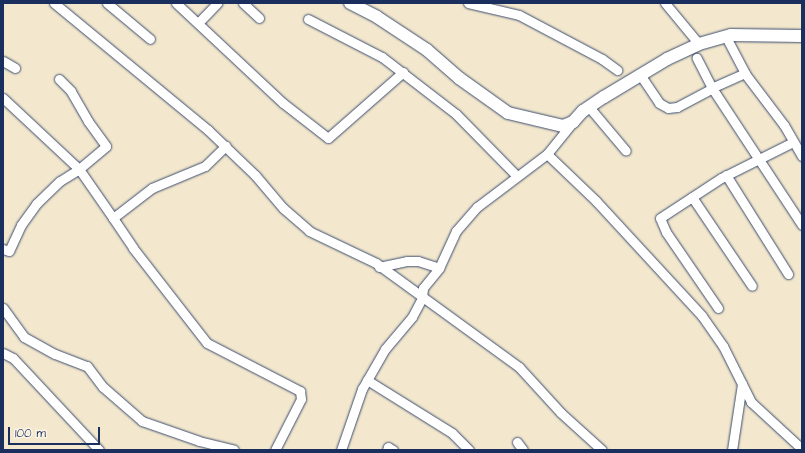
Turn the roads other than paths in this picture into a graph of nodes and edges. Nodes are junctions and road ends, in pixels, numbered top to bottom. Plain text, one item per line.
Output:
1 (54, 3) edge
2 (107, 3) edge
3 (176, 3) edge
4 (217, 3) edge
5 (243, 3) edge
6 (350, 3) edge
7 (468, 3) edge
8 (665, 3) edge
9 (259, 18) dead end
10 (308, 18) dead end
11 (198, 23) junction
12 (725, 35) junction
13 (802, 36) edge
14 (150, 39) dead end
15 (699, 44) junction
16 (697, 58) dead end
17 (3, 61) edge
18 (15, 68) dead end
19 (617, 70) dead end
20 (402, 72) junction
21 (745, 73) junction
22 (642, 76) junction
23 (59, 79) dead end
24 (712, 88) junction
25 (3, 98) edge
26 (590, 107) junction
27 (573, 122) junction
28 (794, 142) junction
29 (226, 146) junction
30 (626, 151) dead end
31 (546, 154) junction
32 (802, 156) edge
33 (758, 158) junction
34 (79, 169) junction
35 (726, 175) junction
36 (517, 176) junction
37 (692, 197) junction
38 (113, 218) junction
39 (802, 225) edge
40 (3, 249) edge
41 (379, 267) junction
42 (439, 268) junction
43 (788, 274) dead end
44 (752, 286) dead end
45 (422, 298) junction
46 (3, 308) edge
47 (718, 308) dead end
48 (3, 353) edge
49 (367, 380) junction
50 (742, 384) junction
51 (517, 442) dead end
52 (802, 449) edge
53 (99, 450) edge
54 (234, 450) edge
55 (275, 450) edge
56 (341, 450) edge
57 (386, 450) edge
58 (393, 450) edge
59 (469, 450) edge
60 (523, 450) edge
61 (602, 450) edge
62 (732, 450) edge

1 - 29 street
2 - 14 street
3 - 11 street
4 - 11 street
5 - 9 street
6 - 27 main road
7 - 19 street
8 - 15 street
10 - 20 street
11 - 20 street
12 - 13 main road
12 - 15 main road
12 - 21 street
15 - 22 main road
16 - 24 street
17 - 18 street
20 - 36 street
21 - 24 street
21 - 28 street
22 - 24 street
22 - 26 main road
23 - 34 street
24 - 33 street
25 - 34 street
26 - 27 main road
26 - 30 street
27 - 31 street
28 - 32 street
28 - 33 street
29 - 38 street
29 - 41 street
31 - 36 street
31 - 50 street
33 - 35 street
33 - 39 street
34 - 38 street
34 - 40 street
35 - 37 street
35 - 43 street
36 - 42 street
37 - 44 street
37 - 47 street
38 - 55 street
41 - 42 street
41 - 45 street
42 - 45 street
45 - 49 street
45 - 61 street
46 - 54 street
48 - 53 street
49 - 56 street
49 - 59 street
50 - 52 street
50 - 62 street
51 - 60 street
57 - 58 street

